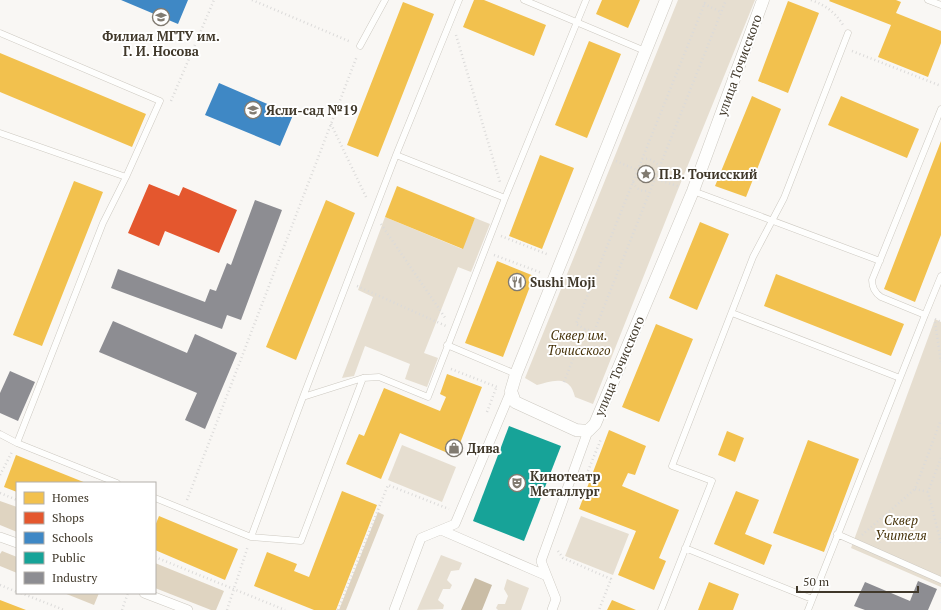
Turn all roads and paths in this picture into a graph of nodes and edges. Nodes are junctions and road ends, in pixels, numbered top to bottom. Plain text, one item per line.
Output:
1 (214, 0) edge
2 (252, 0) edge
3 (385, 0) edge
4 (459, 0) edge
5 (524, 0) edge
6 (586, 0) edge
7 (666, 0) edge
8 (706, 0) edge
9 (726, 0) edge
10 (763, 0) edge
11 (811, 0) edge
12 (928, 0) edge
13 (704, 4) junction
14 (941, 5) edge
15 (721, 12) junction
16 (451, 18) junction
17 (577, 21) junction
18 (0, 33) edge
19 (848, 33) joint
20 (360, 46) junction
21 (842, 47) junction
22 (645, 51) junction
23 (941, 86) edge
24 (169, 106) dead end
25 (941, 109) edge
26 (331, 124) junction
27 (0, 133) edge
28 (396, 155) junction
29 (642, 159) junction
30 (614, 160) dead end
31 (659, 166) junction
32 (637, 170) junction
33 (126, 177) junction
34 (654, 178) junction
35 (633, 182) junction
36 (649, 191) junction
37 (693, 191) junction
38 (504, 198) junction
39 (374, 213) junction
40 (772, 221) junction
41 (491, 232) junction
42 (552, 248) dead end
43 (484, 251) junction
44 (549, 255) junction
45 (547, 261) dead end
46 (880, 261) junction
47 (544, 267) dead end
48 (941, 276) edge
49 (347, 282) junction
50 (732, 313) junction
51 (925, 315) junction
52 (934, 319) dead end
53 (585, 328) junction
54 (453, 329) junction
55 (447, 345) junction
56 (941, 362) edge
57 (440, 364) junction
58 (504, 369) junction
59 (516, 374) junction
60 (363, 378) junction
61 (900, 378) junction
62 (564, 382) dead end
63 (497, 387) junction
64 (511, 391) junction
65 (303, 397) junction
66 (486, 416) dead end
67 (941, 420) edge
68 (588, 431) junction
69 (0, 434) edge
70 (17, 443) junction
71 (941, 458) edge
72 (0, 475) edge
73 (114, 482) edge
74 (915, 489) junction
75 (928, 492) junction
76 (0, 493) edge
77 (156, 498) edge
78 (16, 500) edge
79 (452, 502) dead end
80 (183, 509) junction
81 (441, 530) junction
82 (837, 534) junction
83 (0, 536) edge
84 (251, 536) junction
85 (854, 542) junction
86 (16, 543) edge
87 (941, 543) edge
88 (685, 548) junction
89 (156, 557) edge
90 (547, 576) junction
91 (941, 580) edge
92 (0, 585) edge
93 (233, 589) junction
94 (16, 592) edge
95 (24, 594) edge
96 (128, 594) edge
97 (147, 594) edge
98 (812, 599) junction
99 (64, 610) edge
100 (122, 610) edge
101 (188, 610) edge
102 (227, 610) edge
103 (286, 610) edge
104 (338, 610) edge
105 (394, 610) edge
106 (552, 610) edge
107 (661, 610) edge
108 (808, 610) edge

1 - 24 path
2 - 20 path
3 - 20 lane
4 - 16 lane
5 - 17 lane
6 - 17 lane
7 - 22 street
8 - 13 path
9 - 15 path
10 - 37 street, улица Точисского
11 - 19 path
12 - 14 lane
13 - 15 path
13 - 29 path
15 - 31 path
16 - 28 lane
16 - 38 path
17 - 22 lane
17 - 38 lane
18 - 33 lane
19 - 21 lane
20 - 26 path
21 - 23 path
21 - 40 lane
22 - 59 street
25 - 46 lane
26 - 39 path
26 - 80 path
27 - 33 lane
28 - 38 lane
28 - 39 lane
29 - 31 path
29 - 32 path
30 - 32 path
31 - 34 path
32 - 35 path
33 - 70 lane
34 - 36 path
34 - 37 path
35 - 36 path
35 - 53 path
36 - 53 path
37 - 40 lane
37 - 68 street, улица Точисского
38 - 41 lane
39 - 49 lane
39 - 54 path
40 - 46 lane
40 - 50 lane
41 - 43 lane
41 - 44 path
42 - 44 path
43 - 47 path
43 - 54 lane
44 - 45 path
46 - 51 lane
48 - 51 lane
49 - 54 path
49 - 65 lane
50 - 61 lane
50 - 88 lane
51 - 61 lane
52 - 56 path
53 - 62 path
54 - 55 lane
55 - 57 lane
55 - 58 lane
57 - 60 lane
57 - 63 path
58 - 59 lane
58 - 63 path
59 - 64 street
60 - 65 lane
60 - 84 lane
61 - 82 lane
63 - 66 path
64 - 68 street, улица Точисского
64 - 81 street
65 - 84 lane
67 - 74 path
68 - 90 street
69 - 70 lane
70 - 72 path
70 - 73 lane
71 - 75 path
74 - 75 path
74 - 85 path
75 - 87 path
76 - 78 path
77 - 80 lane
79 - 104 path
80 - 84 lane
81 - 90 street
81 - 105 street
82 - 85 lane
82 - 98 lane
83 - 86 street
84 - 93 path
85 - 91 lane
88 - 98 lane
88 - 107 lane
89 - 93 path
90 - 106 street
92 - 94 path
93 - 102 path
93 - 103 path
95 - 99 path
96 - 100 path
97 - 101 street
98 - 108 lane

